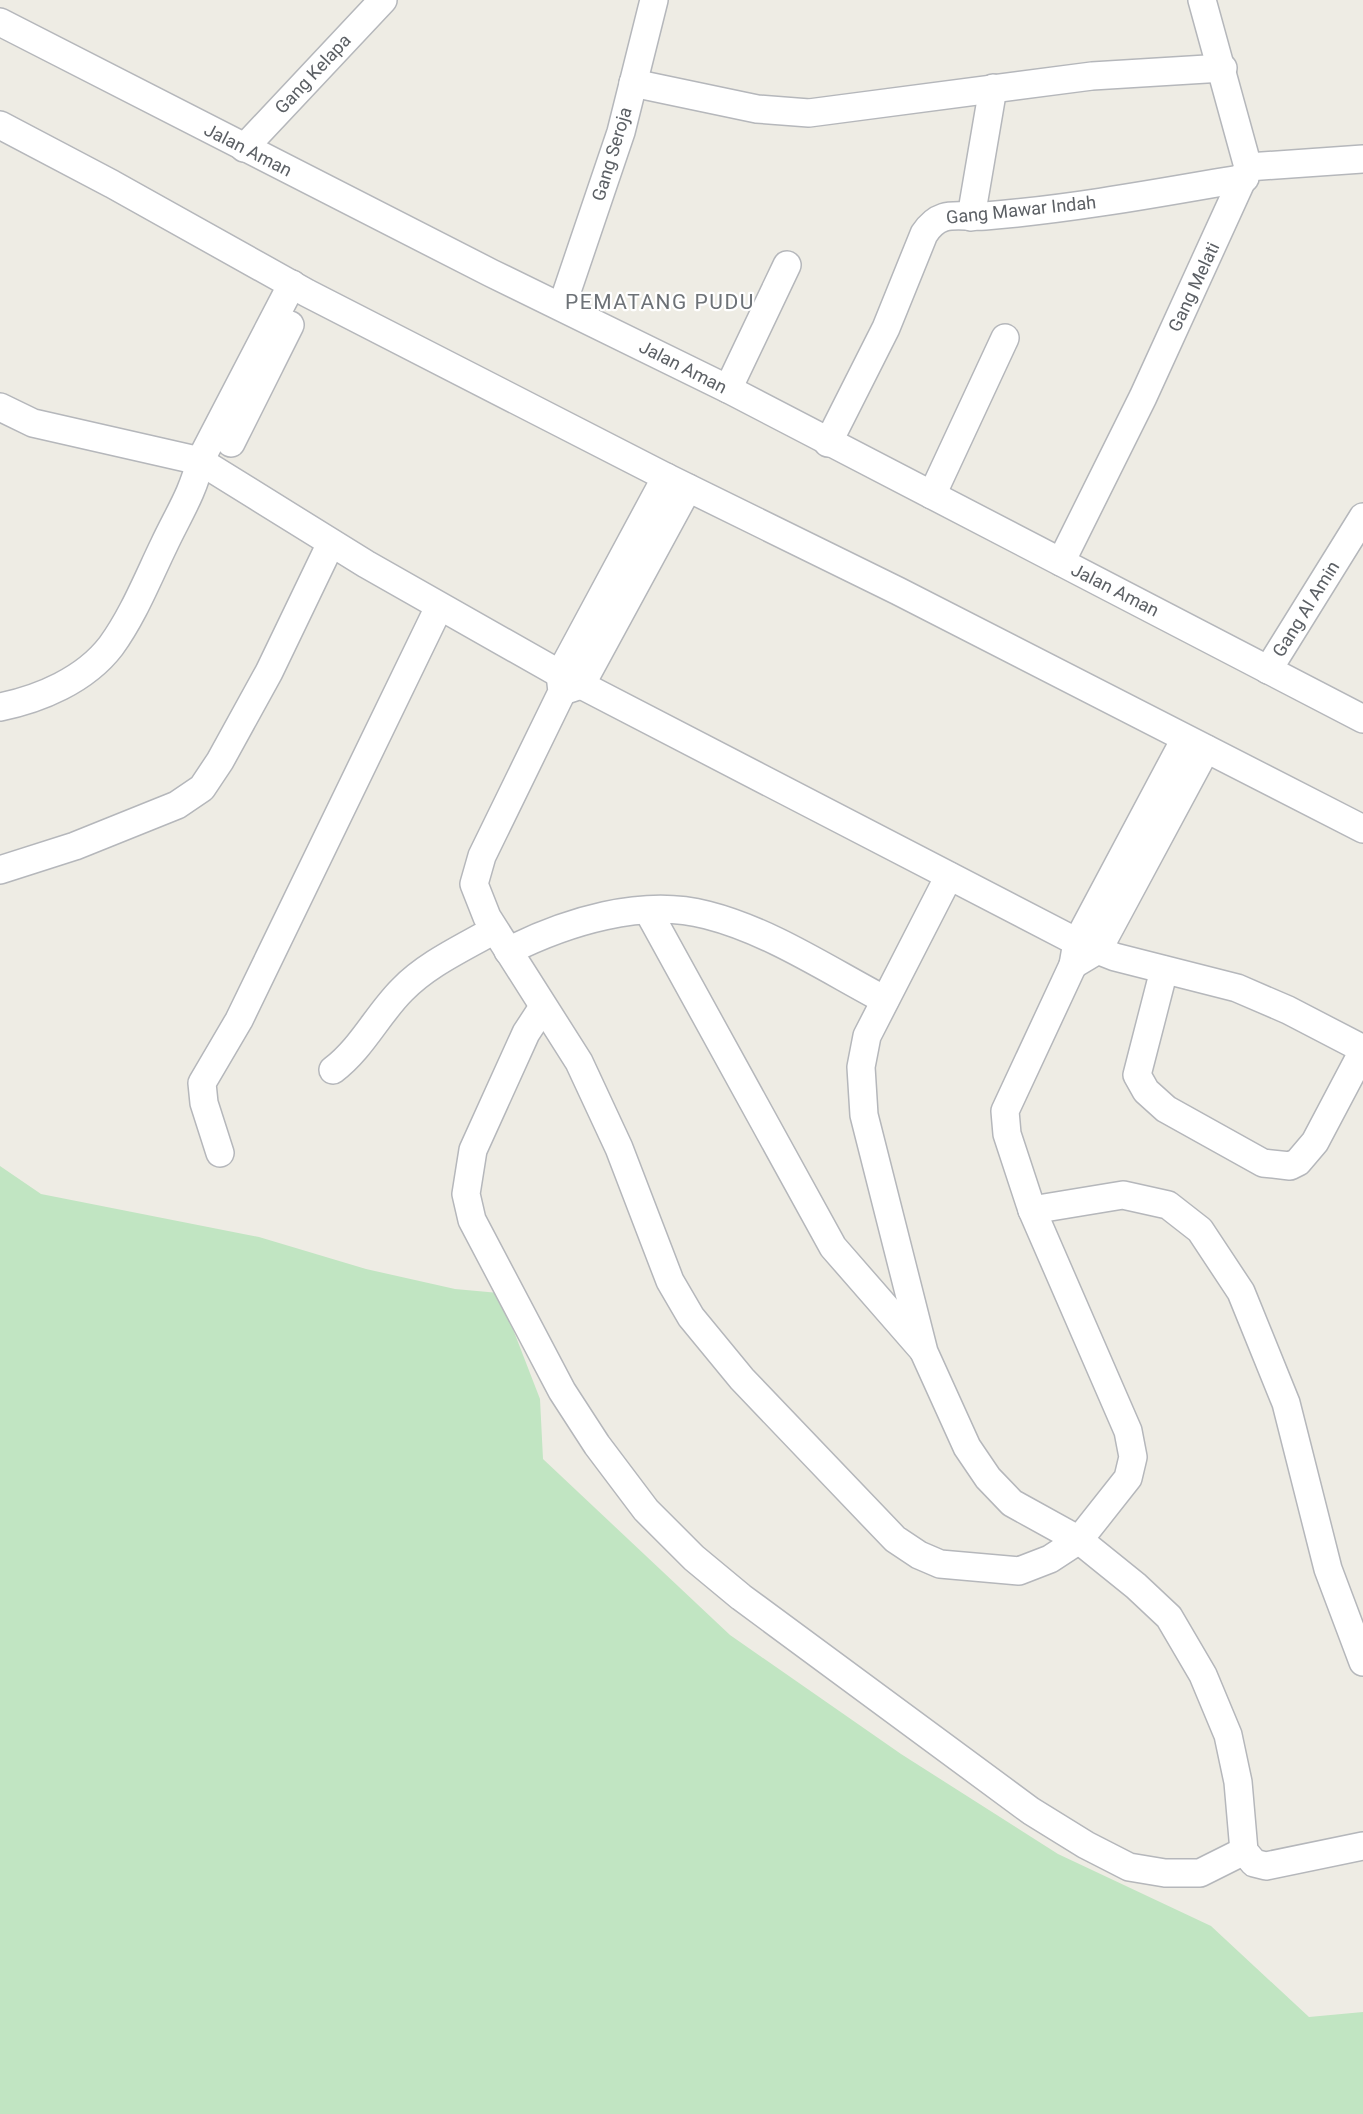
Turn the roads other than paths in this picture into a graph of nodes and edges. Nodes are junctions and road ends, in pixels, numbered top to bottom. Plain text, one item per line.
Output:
1 (383, 0) edge
2 (654, 0) edge
3 (1202, 0) edge
4 (0, 22) edge
5 (1222, 68) junction
6 (633, 83) junction
7 (993, 88) junction
8 (0, 125) edge
9 (244, 148) junction
10 (1363, 159) edge
11 (1247, 172) junction
12 (971, 217) junction
13 (787, 265) dead end
14 (299, 289) junction
15 (562, 306) junction
16 (1005, 338) dead end
17 (728, 389) junction
18 (0, 407) edge
19 (828, 443) junction
20 (204, 471) junction
21 (677, 482) junction
22 (932, 495) junction
23 (1363, 518) edge
24 (331, 543) junction
25 (1061, 562) junction
26 (439, 607) junction
27 (1268, 670) junction
28 (568, 684) junction
29 (0, 707) edge
30 (1363, 719) edge
31 (1196, 744) junction
32 (1363, 829) edge
33 (0, 870) edge
34 (949, 876) junction
35 (648, 911) junction
36 (501, 940) junction
37 (1083, 952) junction
38 (1164, 970) junction
39 (885, 1000) junction
40 (543, 1007) junction
41 (1363, 1050) edge
42 (333, 1070) dead end
43 (220, 1153) dead end
44 (1032, 1210) junction
45 (924, 1352) junction
46 (1079, 1540) junction
47 (1363, 1662) edge
48 (1363, 1845) edge
49 (1244, 1851) junction

1 - 9 street, Gang Kelapa
2 - 6 street, Gang Seroja
3 - 5 street
4 - 9 street, Jalan Aman
5 - 7 street
5 - 11 street
6 - 7 street
6 - 15 street, Gang Seroja
7 - 12 street
8 - 14 street
9 - 15 street, Jalan Aman
10 - 11 street, Gang Mawar Indah
11 - 12 street, Gang Mawar Indah
11 - 25 street, Gang Melati
12 - 19 street, Gang Mawar Indah
13 - 17 street
14 - 20 street
14 - 21 street
15 - 17 street, Jalan Aman
16 - 22 street
17 - 19 street, Jalan Aman
18 - 20 street
19 - 22 street, Jalan Aman
20 - 24 street
20 - 29 street
21 - 28 street
21 - 31 street
22 - 25 street, Jalan Aman
23 - 27 street, Gang Al Amin
24 - 26 street
24 - 33 street
25 - 27 street, Jalan Aman
26 - 28 street
26 - 43 street
27 - 30 street, Jalan Aman
28 - 34 street
28 - 36 street
31 - 32 street
31 - 37 street
34 - 37 street
34 - 39 street
35 - 36 street
35 - 39 street
35 - 45 street
36 - 40 street
36 - 42 street
37 - 38 street
37 - 44 street
38 - 41 street
38 - 41 street
39 - 45 street
40 - 46 street
40 - 49 street
44 - 46 street
44 - 47 street
45 - 46 street
46 - 49 street
48 - 49 street

